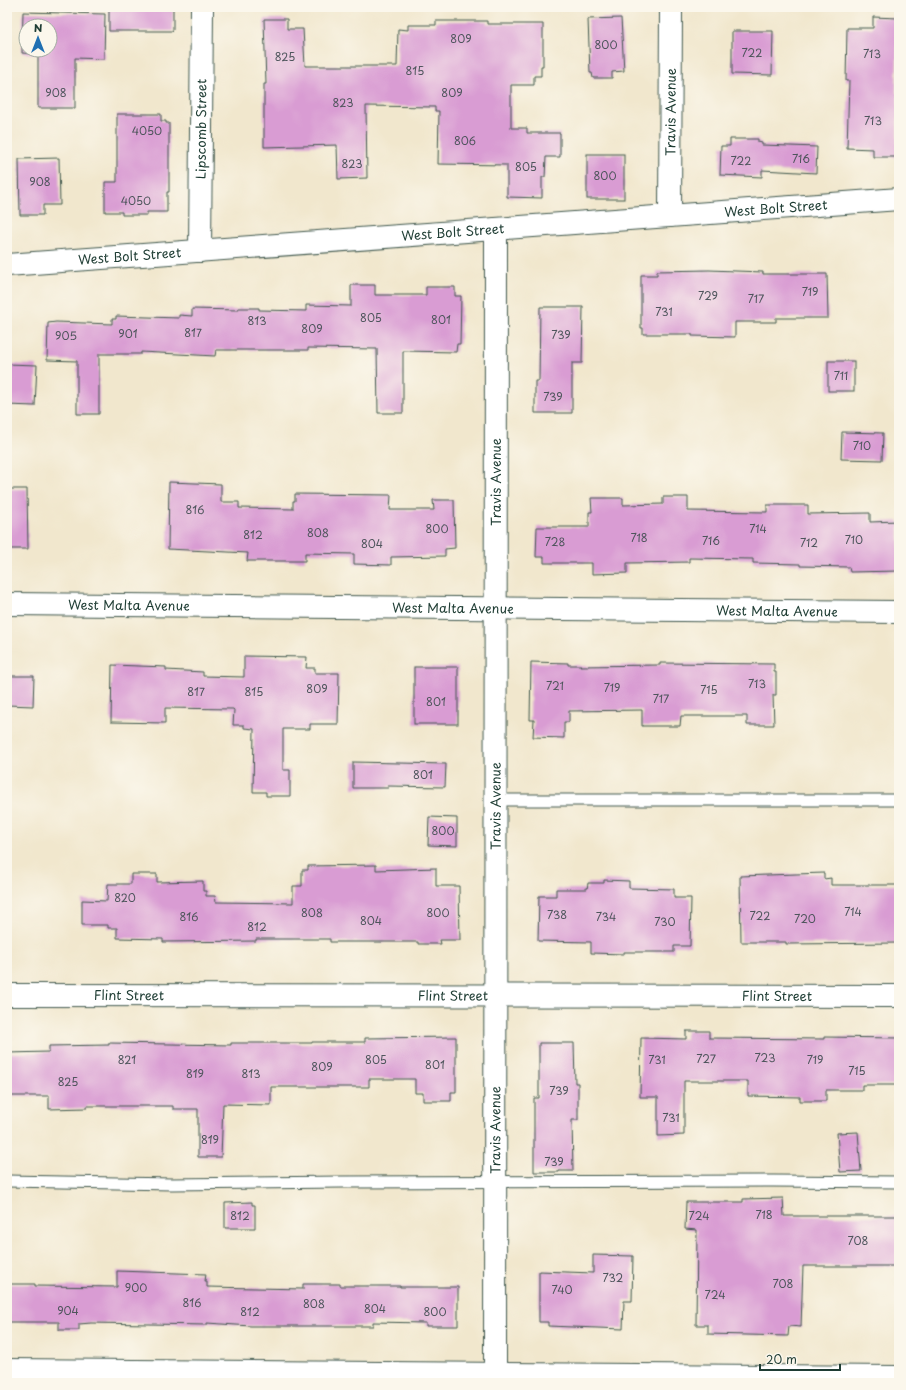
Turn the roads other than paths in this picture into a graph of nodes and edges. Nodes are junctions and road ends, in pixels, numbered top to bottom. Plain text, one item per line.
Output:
1 (202, 7) edge
2 (671, 7) edge
3 (899, 200) edge
4 (670, 216) junction
5 (496, 229) junction
6 (200, 251) junction
7 (7, 265) edge
8 (7, 604) edge
9 (496, 608) junction
10 (899, 612) edge
11 (496, 800) junction
12 (899, 800) edge
13 (7, 995) edge
14 (495, 996) junction
15 (899, 996) edge
16 (7, 1181) edge
17 (495, 1182) junction
18 (899, 1182) edge
19 (7, 1370) edge
20 (899, 1377) edge
21 (495, 1379) edge

1 - 6 street, Lipscomb Street
2 - 4 street, Travis Avenue
3 - 4 street, West Bolt Street
4 - 5 street, West Bolt Street
5 - 6 street, West Bolt Street
5 - 9 street, Travis Avenue
6 - 7 street, West Bolt Street
8 - 9 street, West Malta Avenue
9 - 10 street, West Malta Avenue
9 - 11 street, Travis Avenue
11 - 12 lane
11 - 14 street, Travis Avenue
13 - 14 street, Flint Street
14 - 15 street, Flint Street
14 - 17 street, Travis Avenue
16 - 17 lane
17 - 18 lane
17 - 21 street, Travis Avenue
19 - 21 street
20 - 21 street

